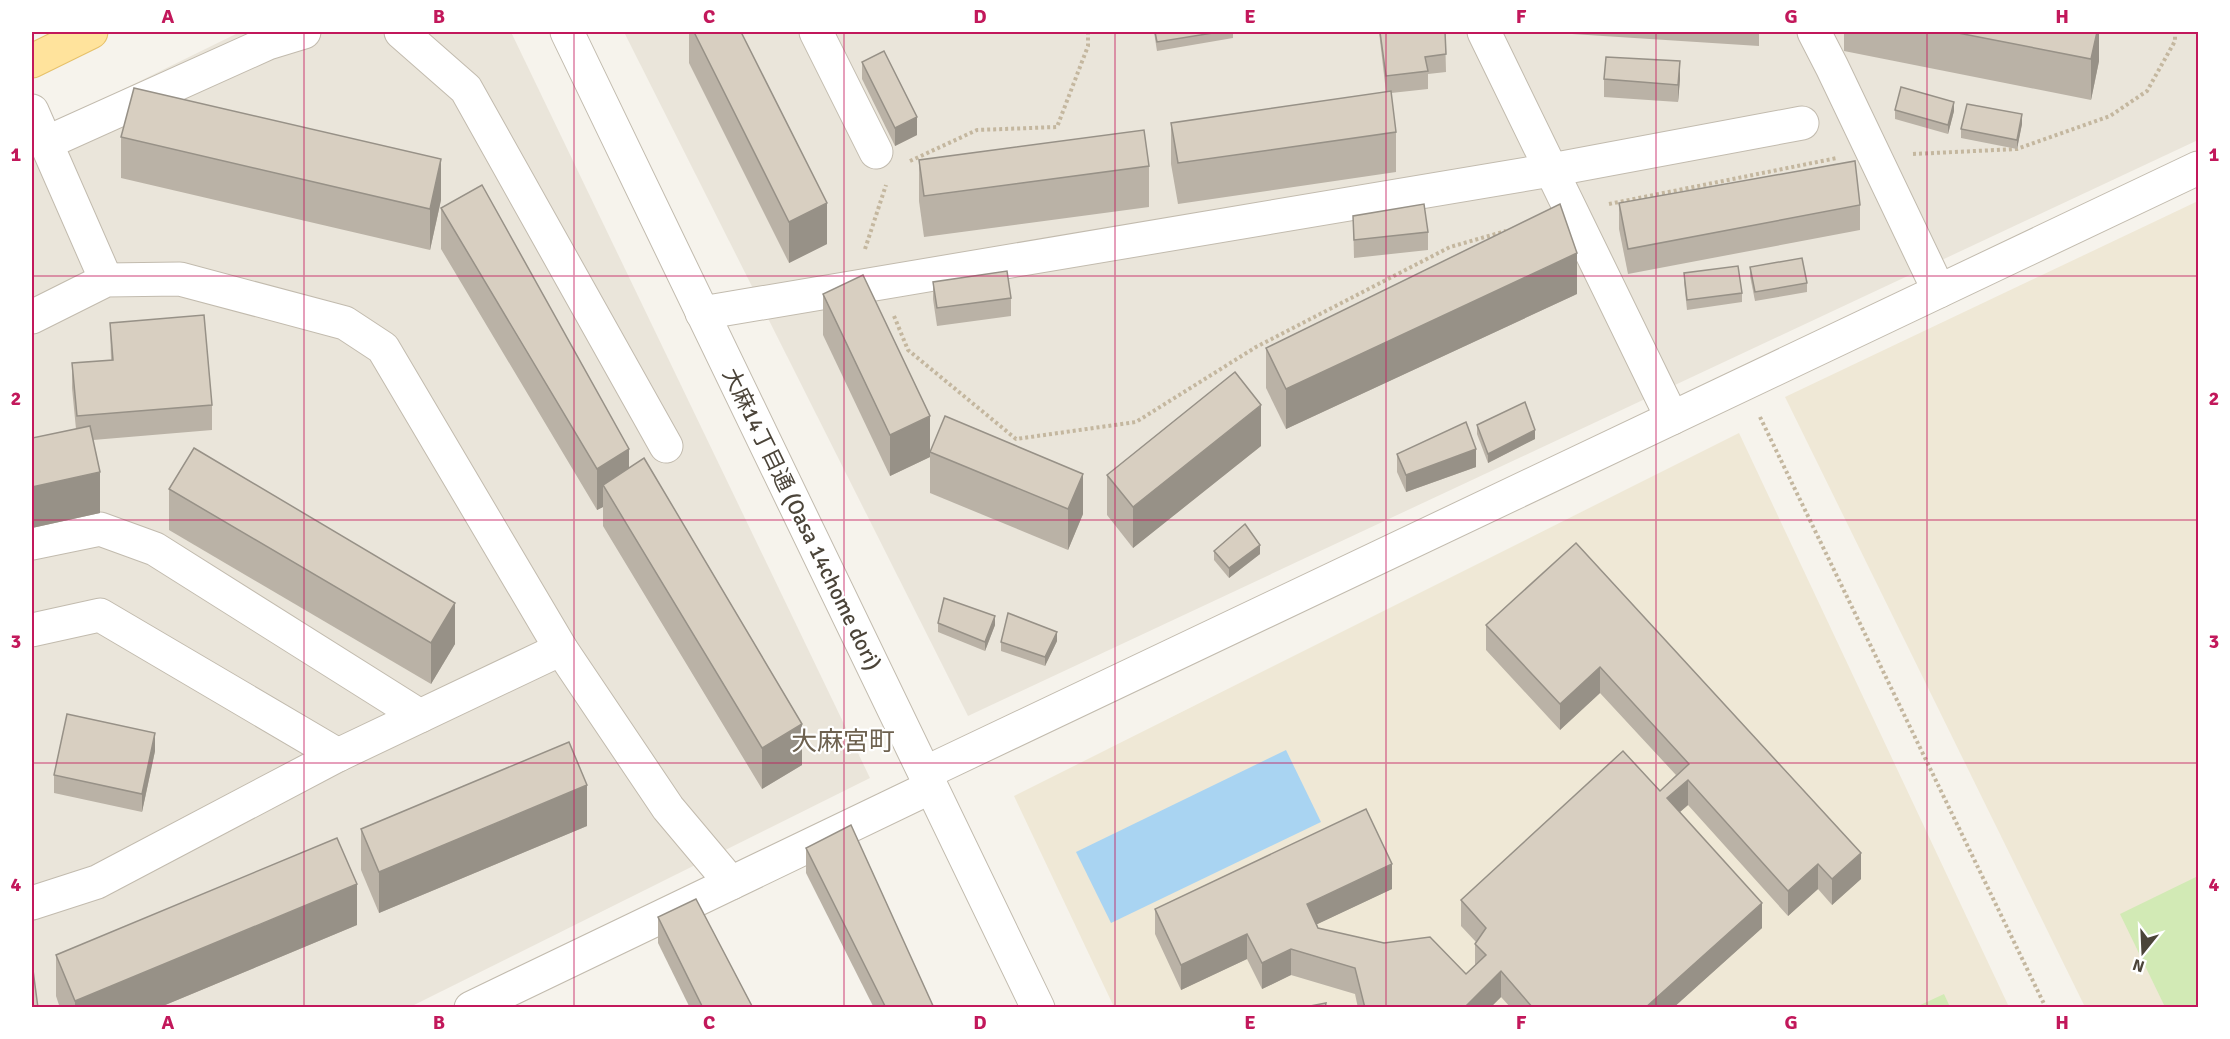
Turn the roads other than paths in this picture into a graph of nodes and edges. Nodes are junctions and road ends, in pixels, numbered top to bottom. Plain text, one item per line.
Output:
1 (91, 32) edge
2 (304, 32) edge
3 (401, 32) edge
4 (567, 32) edge
5 (816, 32) edge
6 (1484, 32) edge
7 (1814, 32) edge
8 (32, 61) edge
9 (32, 111) edge
10 (1802, 123) dead end
11 (46, 143) junction
12 (876, 152) dead end
13 (2199, 168) edge
14 (1551, 170) junction
15 (106, 280) junction
16 (1939, 291) junction
17 (702, 313) junction
18 (32, 317) edge
19 (1671, 418) junction
20 (666, 446) dead end
21 (32, 543) edge
22 (32, 630) edge
23 (561, 650) junction
24 (420, 716) junction
25 (338, 755) junction
26 (928, 780) junction
27 (731, 883) junction
28 (32, 903) edge
29 (471, 1008) edge
30 (1038, 1008) edge

1 - 8 main road
2 - 11 street
3 - 20 street
4 - 17 street, 大麻14丁目通 (Oasa 14chome dori)
5 - 12 street
6 - 14 street
7 - 16 street
9 - 11 street
10 - 14 street
11 - 15 street
13 - 16 street
14 - 17 street
14 - 19 street
15 - 18 street
15 - 23 street
16 - 19 street
17 - 26 street, 大麻14丁目通 (Oasa 14chome dori)
19 - 26 street
21 - 24 street
22 - 25 street
23 - 24 street
23 - 27 street
24 - 25 street
25 - 28 street
26 - 27 street
26 - 30 street, 大麻14丁目通 (Oasa 14chome dori)
27 - 29 street

